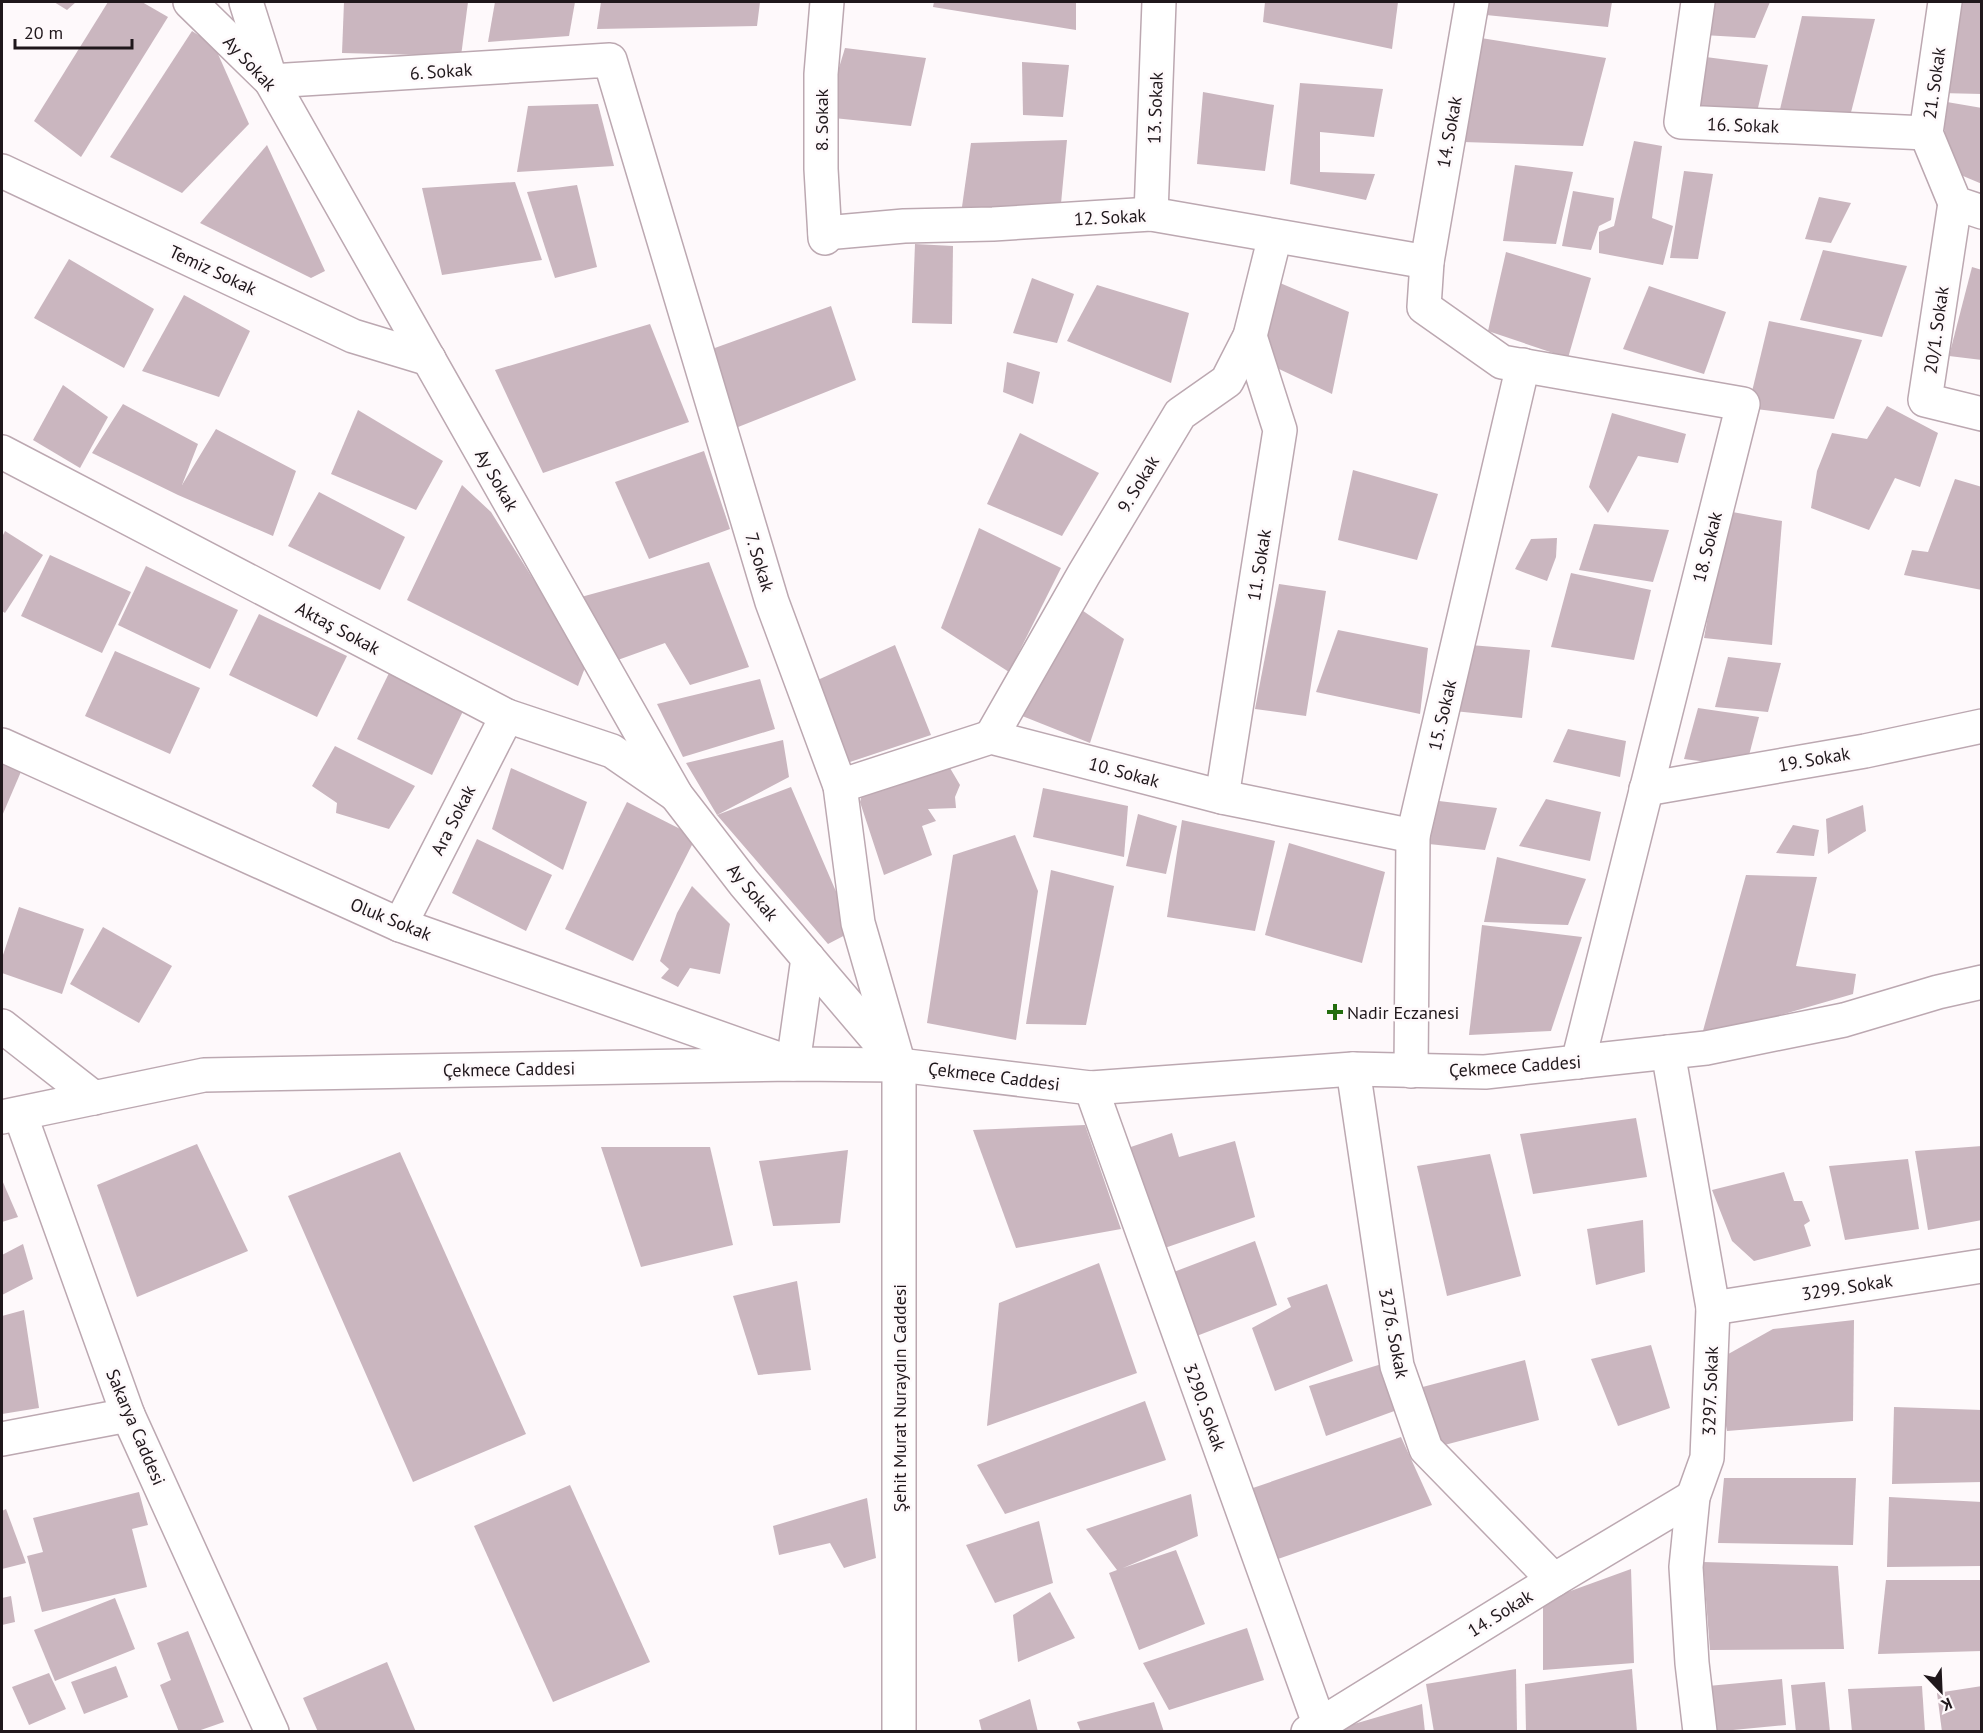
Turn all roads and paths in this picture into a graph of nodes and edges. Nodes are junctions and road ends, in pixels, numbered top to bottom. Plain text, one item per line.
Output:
1 (190, 2) edge
2 (246, 2) edge
3 (827, 2) edge
4 (1159, 2) edge
5 (1472, 2) edge
6 (1698, 2) edge
7 (1945, 2) edge
8 (610, 60) joint
9 (272, 81) junction
10 (1926, 133) junction
11 (2, 171) edge
12 (1968, 207) edge
13 (1151, 214) junction
14 (825, 236) joint
15 (1275, 236) junction
16 (1427, 262) junction
17 (1250, 336) junction
18 (429, 359) junction
19 (1523, 365) junction
20 (1982, 414) edge
21 (2, 452) edge
22 (507, 716) junction
23 (1982, 726) edge
24 (991, 737) junction
25 (2, 745) edge
26 (840, 786) junction
27 (1646, 789) junction
28 (676, 795) junction
29 (1222, 797) junction
30 (1413, 836) junction
31 (400, 925) junction
32 (808, 958) junction
33 (1982, 982) edge
34 (2, 1026) edge
35 (1668, 1052) junction
36 (1578, 1062) junction
37 (793, 1064) junction
38 (899, 1065) junction
39 (1353, 1069) junction
40 (1411, 1071) junction
41 (1091, 1088) junction
42 (94, 1098) junction
43 (10, 1115) edge
44 (1982, 1266) edge
45 (1713, 1308) junction
46 (128, 1414) junction
47 (2, 1439) edge
48 (1693, 1497) junction
49 (1554, 1580) junction
50 (1314, 1729) edge
51 (272, 1731) edge
52 (899, 1731) edge
53 (1700, 1731) edge

1 - 9 street, Ay Sokak
2 - 9 street
3 - 14 street, 8. Sokak
4 - 13 street, 13. Sokak
5 - 16 street, 14. Sokak
6 - 10 street, 16. Sokak
7 - 10 street, 21. Sokak
8 - 9 street, 6. Sokak
8 - 26 street, 7. Sokak
9 - 18 street, Ay Sokak
10 - 12 street, 21. Sokak
11 - 18 street, Temiz Sokak
12 - 20 street, 20/1. Sokak
13 - 14 street, 12. Sokak
13 - 15 street, 12. Sokak
15 - 16 street, 12. Sokak
15 - 17 street, 9. Sokak
16 - 19 street, 18. Sokak
17 - 24 street, 9. Sokak
17 - 29 street, 11. Sokak
18 - 28 street, Ay Sokak
19 - 27 street, 18. Sokak
19 - 30 street, 15. Sokak
21 - 22 street, Aktaş Sokak
22 - 28 street, Aktaş Sokak
22 - 31 street, Ara Sokak
23 - 27 street, 19. Sokak
24 - 26 street
24 - 29 street, 10. Sokak
25 - 31 street, Oluk Sokak
26 - 38 street, 7. Sokak
27 - 36 street, 18. Sokak
28 - 32 street, Ay Sokak
29 - 30 street, 10. Sokak
30 - 40 street, 15. Sokak
31 - 37 street, Oluk Sokak
32 - 37 street
32 - 38 street, Ay Sokak
33 - 35 street, Çekmece Caddesi
34 - 42 street
35 - 36 street, Çekmece Caddesi
35 - 45 street, 3297. Sokak
36 - 40 street, Çekmece Caddesi
37 - 38 street, Çekmece Caddesi
37 - 42 street, Çekmece Caddesi
38 - 41 street, Çekmece Caddesi
38 - 52 street, Şehit Murat Nuraydın Caddesi
39 - 40 street, Çekmece Caddesi
39 - 41 street, Çekmece Caddesi
39 - 49 street, 3276. Sokak
41 - 50 street, 3290. Sokak
42 - 43 street, Çekmece Caddesi
43 - 46 street, Sakarya Caddesi
44 - 45 street, 3299. Sokak
45 - 48 street, 3297. Sokak
46 - 47 street
46 - 51 street, Sakarya Caddesi
48 - 49 street, 14. Sokak
48 - 53 street, 3297. Sokak
49 - 50 street, 14. Sokak

